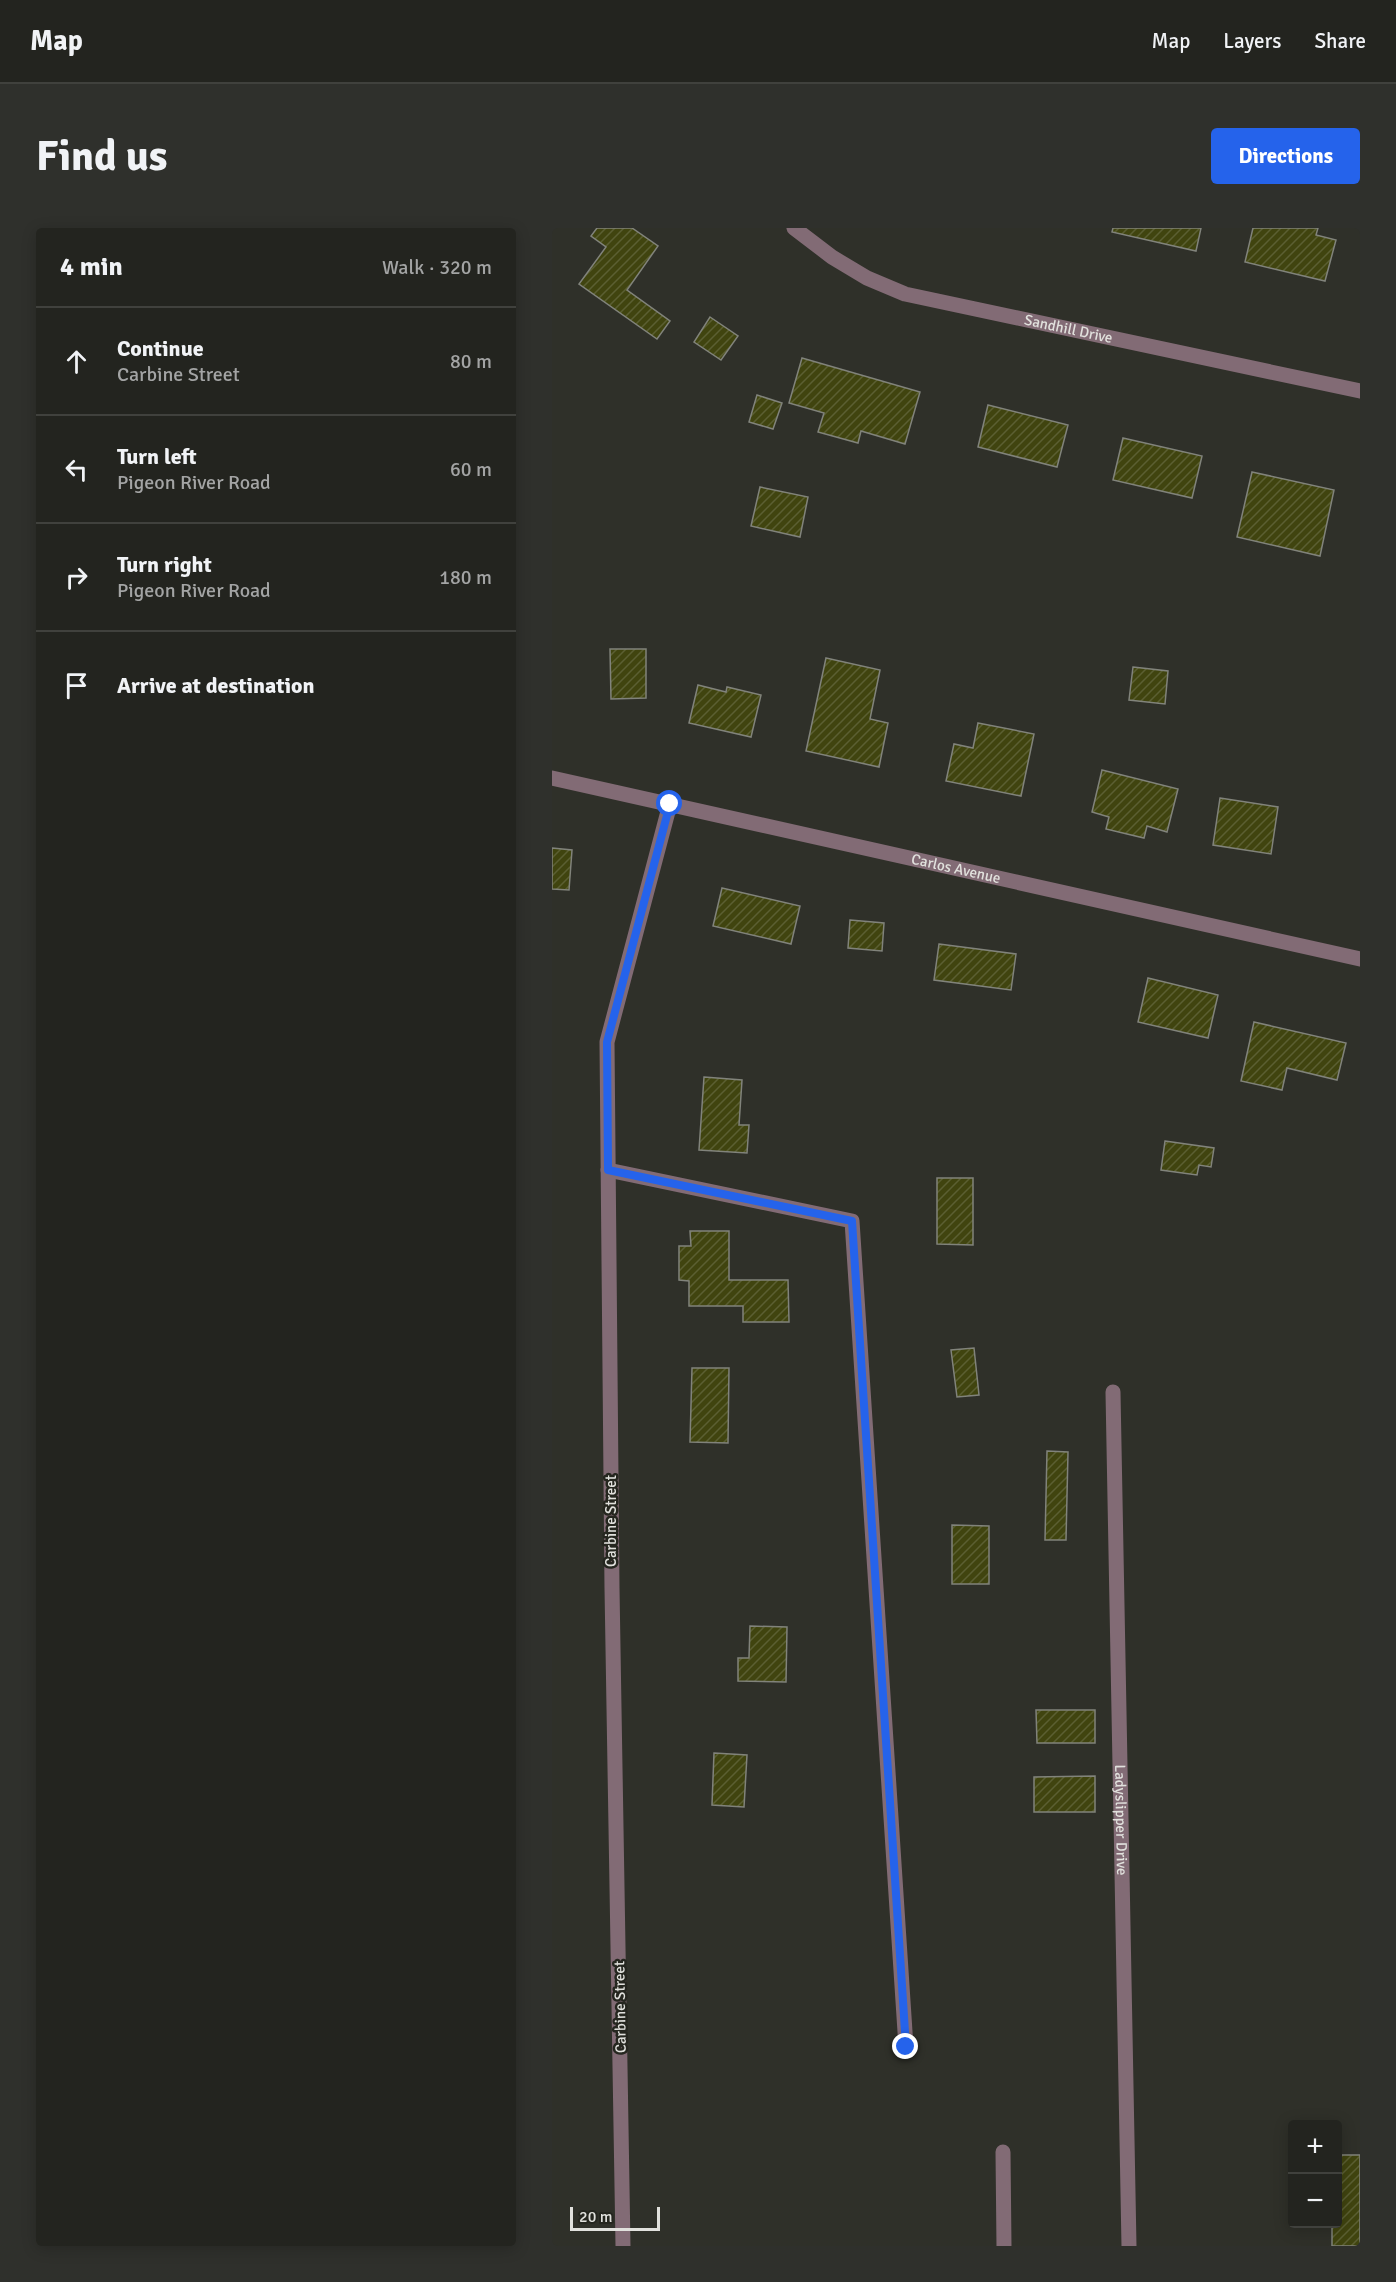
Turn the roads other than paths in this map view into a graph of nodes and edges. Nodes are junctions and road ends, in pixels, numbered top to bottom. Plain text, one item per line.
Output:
1 (794, 228) edge
2 (1360, 391) edge
3 (552, 778) edge
4 (670, 804) junction
5 (1360, 958) edge
6 (608, 1170) junction
7 (1113, 1392) dead end
8 (906, 2047) dead end
9 (1003, 2152) dead end
10 (623, 2246) edge
11 (1004, 2246) edge
12 (1129, 2246) edge

1 - 2 street, Sandhill Drive
3 - 4 street, Carlos Avenue
4 - 5 street, Carlos Avenue
4 - 6 street, Carbine Street
6 - 8 street
6 - 10 street, Carbine Street
7 - 12 street, Ladyslipper Drive
9 - 11 street

